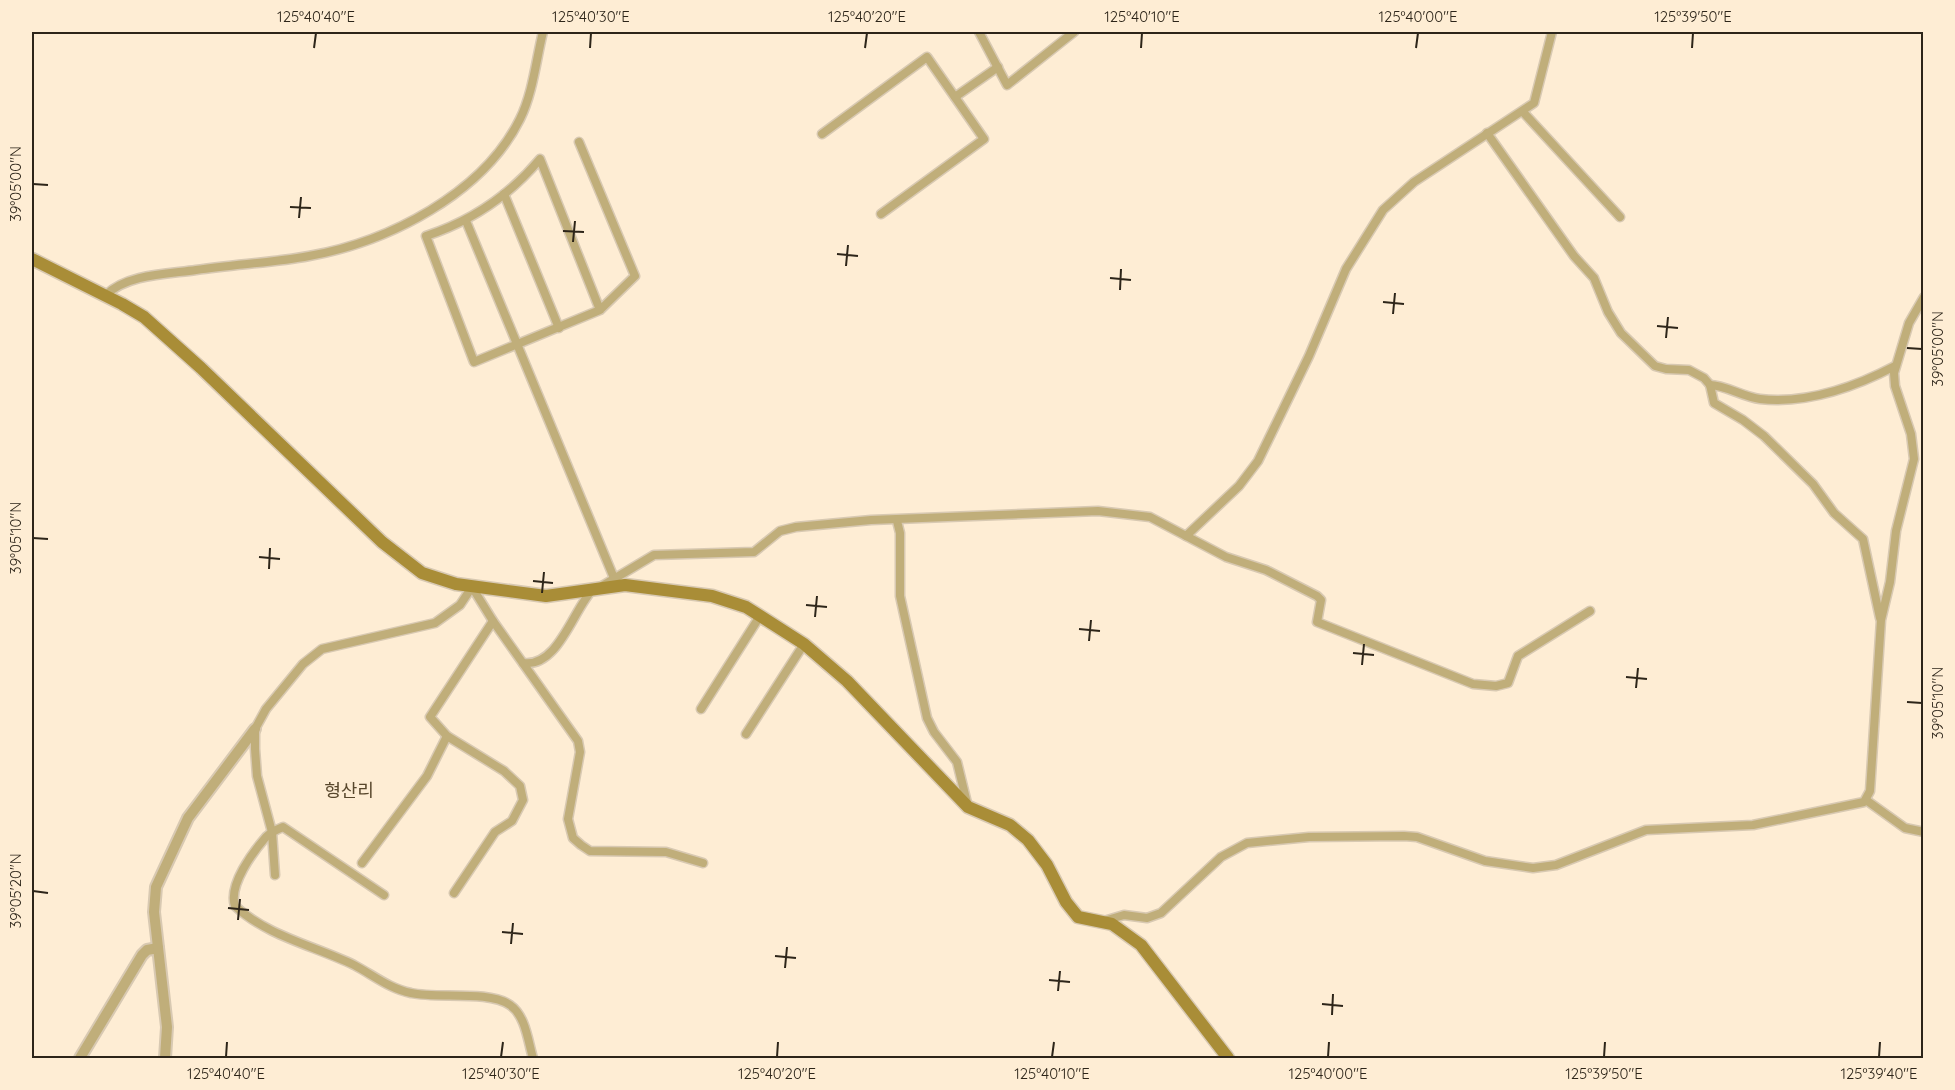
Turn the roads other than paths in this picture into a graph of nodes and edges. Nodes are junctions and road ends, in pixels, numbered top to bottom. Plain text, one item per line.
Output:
1 (543, 32) edge
2 (979, 32) edge
3 (1074, 32) edge
4 (1552, 32) edge
5 (998, 67) junction
6 (955, 97) junction
7 (1522, 112) junction
8 (1487, 133) junction
9 (822, 134) dead end
10 (579, 142) dead end
11 (504, 194) junction
12 (881, 214) dead end
13 (1620, 217) dead end
14 (466, 221) junction
15 (32, 260) edge
16 (106, 295) junction
17 (1923, 297) edge
18 (600, 310) junction
19 (559, 328) junction
20 (517, 345) junction
21 (1895, 366) junction
22 (1710, 386) junction
23 (897, 521) junction
24 (1186, 536) junction
25 (614, 578) junction
26 (472, 586) junction
27 (598, 587) junction
28 (1590, 611) dead end
29 (759, 616) junction
30 (1881, 620) junction
31 (493, 621) junction
32 (804, 644) junction
33 (524, 663) junction
34 (701, 709) dead end
35 (255, 729) junction
36 (746, 734) dead end
37 (447, 736) junction
38 (1866, 800) junction
39 (968, 807) junction
40 (272, 832) junction
41 (1923, 832) edge
42 (703, 862) dead end
43 (362, 863) dead end
44 (275, 875) dead end
45 (454, 893) dead end
46 (384, 895) dead end
47 (1100, 922) junction
48 (158, 948) junction
49 (80, 1059) edge
50 (165, 1059) edge
51 (533, 1059) edge
52 (1228, 1059) edge

1 - 16 street
2 - 5 street
3 - 5 street
4 - 7 street
5 - 6 street
6 - 9 street
6 - 12 street
7 - 8 street
7 - 13 street
8 - 22 street
8 - 24 street
10 - 18 street
11 - 14 street
11 - 18 street
11 - 19 street
14 - 20 street
14 - 20 street
15 - 16 main road
16 - 26 main road
17 - 21 street
18 - 19 street
19 - 20 street
20 - 25 street
21 - 22 street
21 - 30 street
22 - 30 street
23 - 24 street
23 - 25 street
23 - 39 street
24 - 28 street
25 - 27 street
26 - 27 main road
26 - 31 street
26 - 35 street
27 - 29 main road
27 - 33 street
29 - 32 main road
29 - 34 street
30 - 38 street
31 - 33 street
31 - 37 street
32 - 36 street
32 - 39 main road
33 - 42 street
35 - 40 street
35 - 48 street
37 - 43 street
37 - 45 street
38 - 41 street
38 - 47 street
39 - 47 main road
40 - 44 street
40 - 46 street
40 - 51 street
47 - 52 main road
48 - 49 street
48 - 50 street

